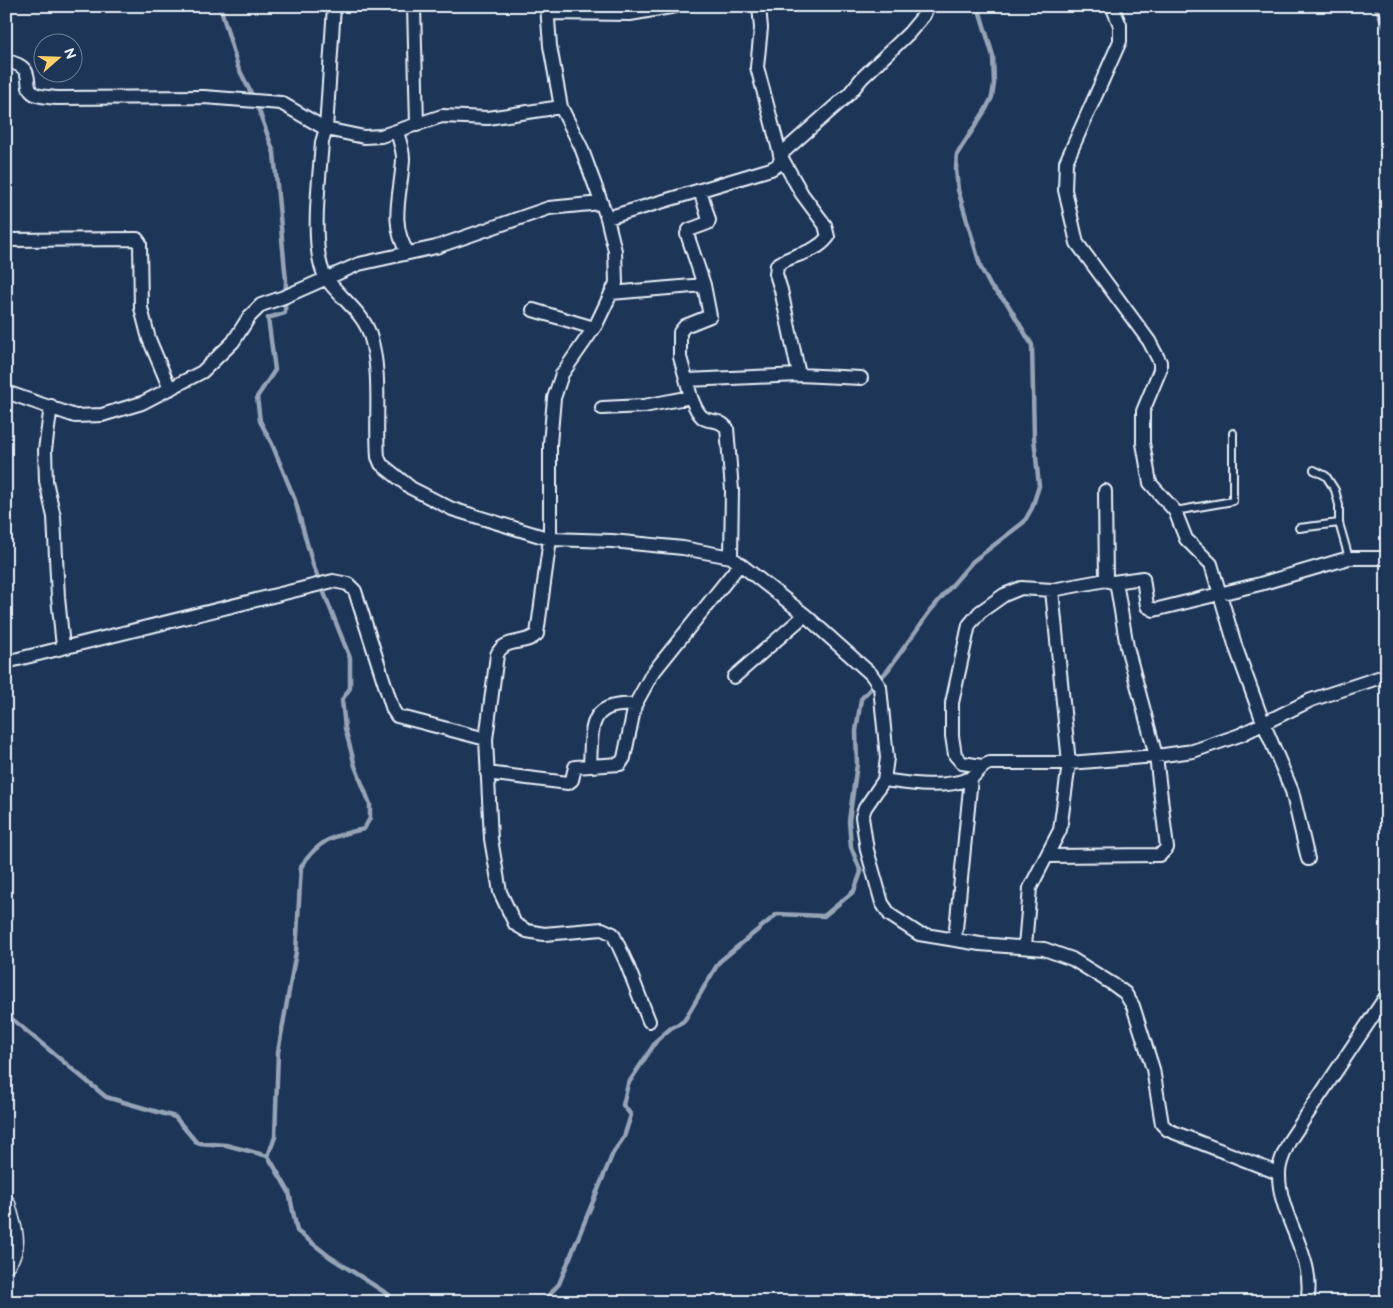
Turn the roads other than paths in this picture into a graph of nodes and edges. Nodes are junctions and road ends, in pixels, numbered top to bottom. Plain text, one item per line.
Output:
1 (334, 6) edge
2 (414, 6) edge
3 (676, 6) edge
4 (758, 6) edge
5 (928, 6) edge
6 (1112, 6) edge
7 (653, 9) edge
8 (547, 10) edge
9 (6, 61) edge
10 (561, 107) junction
11 (417, 125) junction
12 (326, 129) junction
13 (397, 131) junction
14 (780, 155) junction
15 (700, 190) junction
16 (602, 203) junction
17 (607, 218) junction
18 (6, 240) edge
19 (408, 253) junction
20 (326, 277) junction
21 (704, 285) junction
22 (611, 293) junction
23 (533, 310) dead end
24 (594, 328) junction
25 (799, 375) junction
26 (861, 378) dead end
27 (687, 380) junction
28 (170, 388) junction
29 (6, 392) edge
30 (691, 397) junction
31 (51, 406) junction
32 (602, 408) dead end
33 (1233, 432) dead end
34 (1314, 470) dead end
35 (1105, 491) dead end
36 (1175, 510) junction
37 (1338, 523) junction
38 (1299, 528) dead end
39 (550, 539) junction
40 (1349, 558) junction
41 (1387, 558) edge
42 (736, 561) junction
43 (1109, 581) junction
44 (1052, 590) junction
45 (1220, 595) junction
46 (805, 615) junction
47 (63, 648) junction
48 (6, 662) edge
49 (1387, 675) edge
50 (734, 677) dead end
51 (635, 706) junction
52 (1263, 722) junction
53 (486, 739) junction
54 (1156, 756) junction
55 (1069, 763) junction
56 (590, 766) junction
57 (982, 766) junction
58 (487, 773) junction
59 (971, 778) junction
60 (884, 780) junction
61 (1048, 856) junction
62 (1308, 859) dead end
63 (955, 939) junction
64 (1025, 946) junction
65 (1387, 996) edge
66 (649, 1021) dead end
67 (1278, 1173) junction
68 (6, 1204) edge
69 (6, 1263) edge
70 (1307, 1302) edge

1 - 12 street
2 - 11 street
3 - 7 street
4 - 14 street
5 - 14 street
6 - 36 street
7 - 8 street
8 - 10 street
9 - 12 street
10 - 11 street
10 - 16 street
11 - 13 street
12 - 13 street
12 - 20 street
13 - 19 street
14 - 15 street
14 - 25 street
15 - 17 street
15 - 21 street
16 - 17 street
16 - 19 street
17 - 22 street
18 - 28 street
19 - 20 street
20 - 28 street
20 - 39 street
21 - 22 street
21 - 27 street
22 - 24 street
23 - 24 street
24 - 39 street
25 - 26 street
25 - 27 street
27 - 30 street
28 - 31 street
29 - 31 street
30 - 32 street
30 - 42 street
31 - 47 street
33 - 36 lane
34 - 37 lane
35 - 43 street
36 - 45 street
37 - 38 lane
37 - 40 lane
39 - 42 street
39 - 53 street
40 - 41 street
40 - 45 street
42 - 46 street
42 - 51 street
43 - 44 street
43 - 45 street
43 - 54 street
44 - 55 street
44 - 57 street
45 - 52 street
46 - 50 street
46 - 60 street
47 - 48 street
47 - 53 street
49 - 52 street
51 - 56 street
51 - 56 street
52 - 54 street
52 - 62 street
53 - 58 street
54 - 55 street
54 - 61 street
55 - 57 street
55 - 61 street
56 - 58 street
57 - 59 street
58 - 66 street
59 - 60 street
59 - 63 street
60 - 63 street
61 - 64 street
63 - 64 street
64 - 67 street
65 - 67 street
67 - 70 street
68 - 69 street

